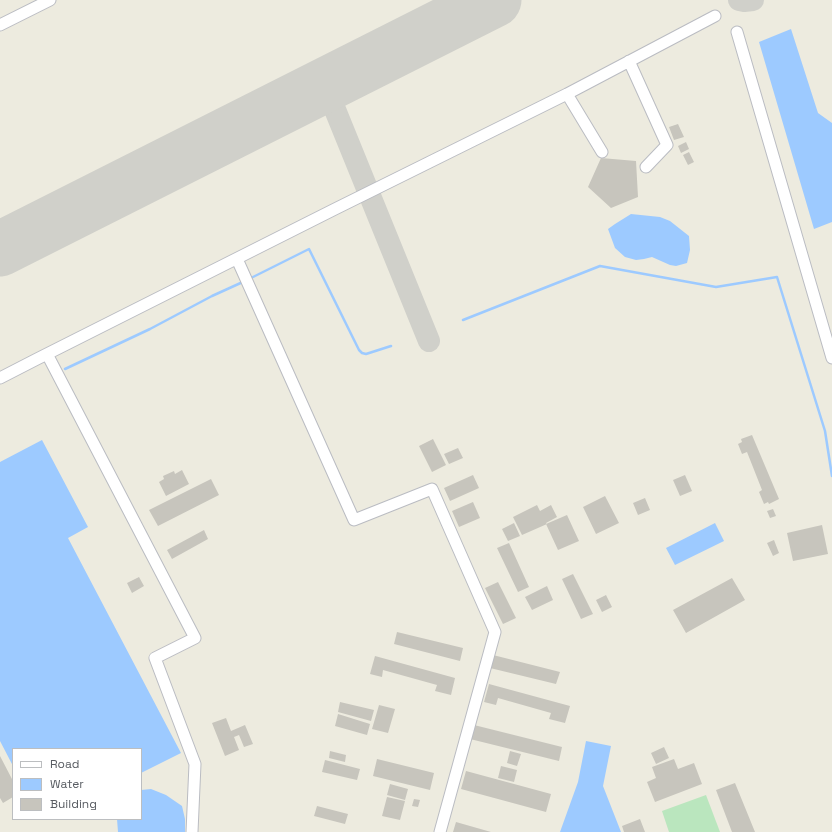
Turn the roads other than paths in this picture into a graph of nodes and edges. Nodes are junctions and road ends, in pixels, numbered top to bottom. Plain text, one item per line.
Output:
1 (50, 0) edge
2 (715, 16) dead end
3 (0, 25) edge
4 (737, 32) dead end
5 (629, 61) junction
6 (567, 94) junction
7 (602, 152) dead end
8 (646, 167) dead end
9 (237, 259) junction
10 (47, 354) junction
11 (832, 358) edge
12 (0, 378) edge
13 (192, 832) edge
14 (440, 832) edge

1 - 3 street
2 - 5 street
4 - 11 street
5 - 6 street
5 - 8 street
6 - 7 street
6 - 9 street
9 - 10 street
9 - 14 street
10 - 12 street
10 - 13 street

